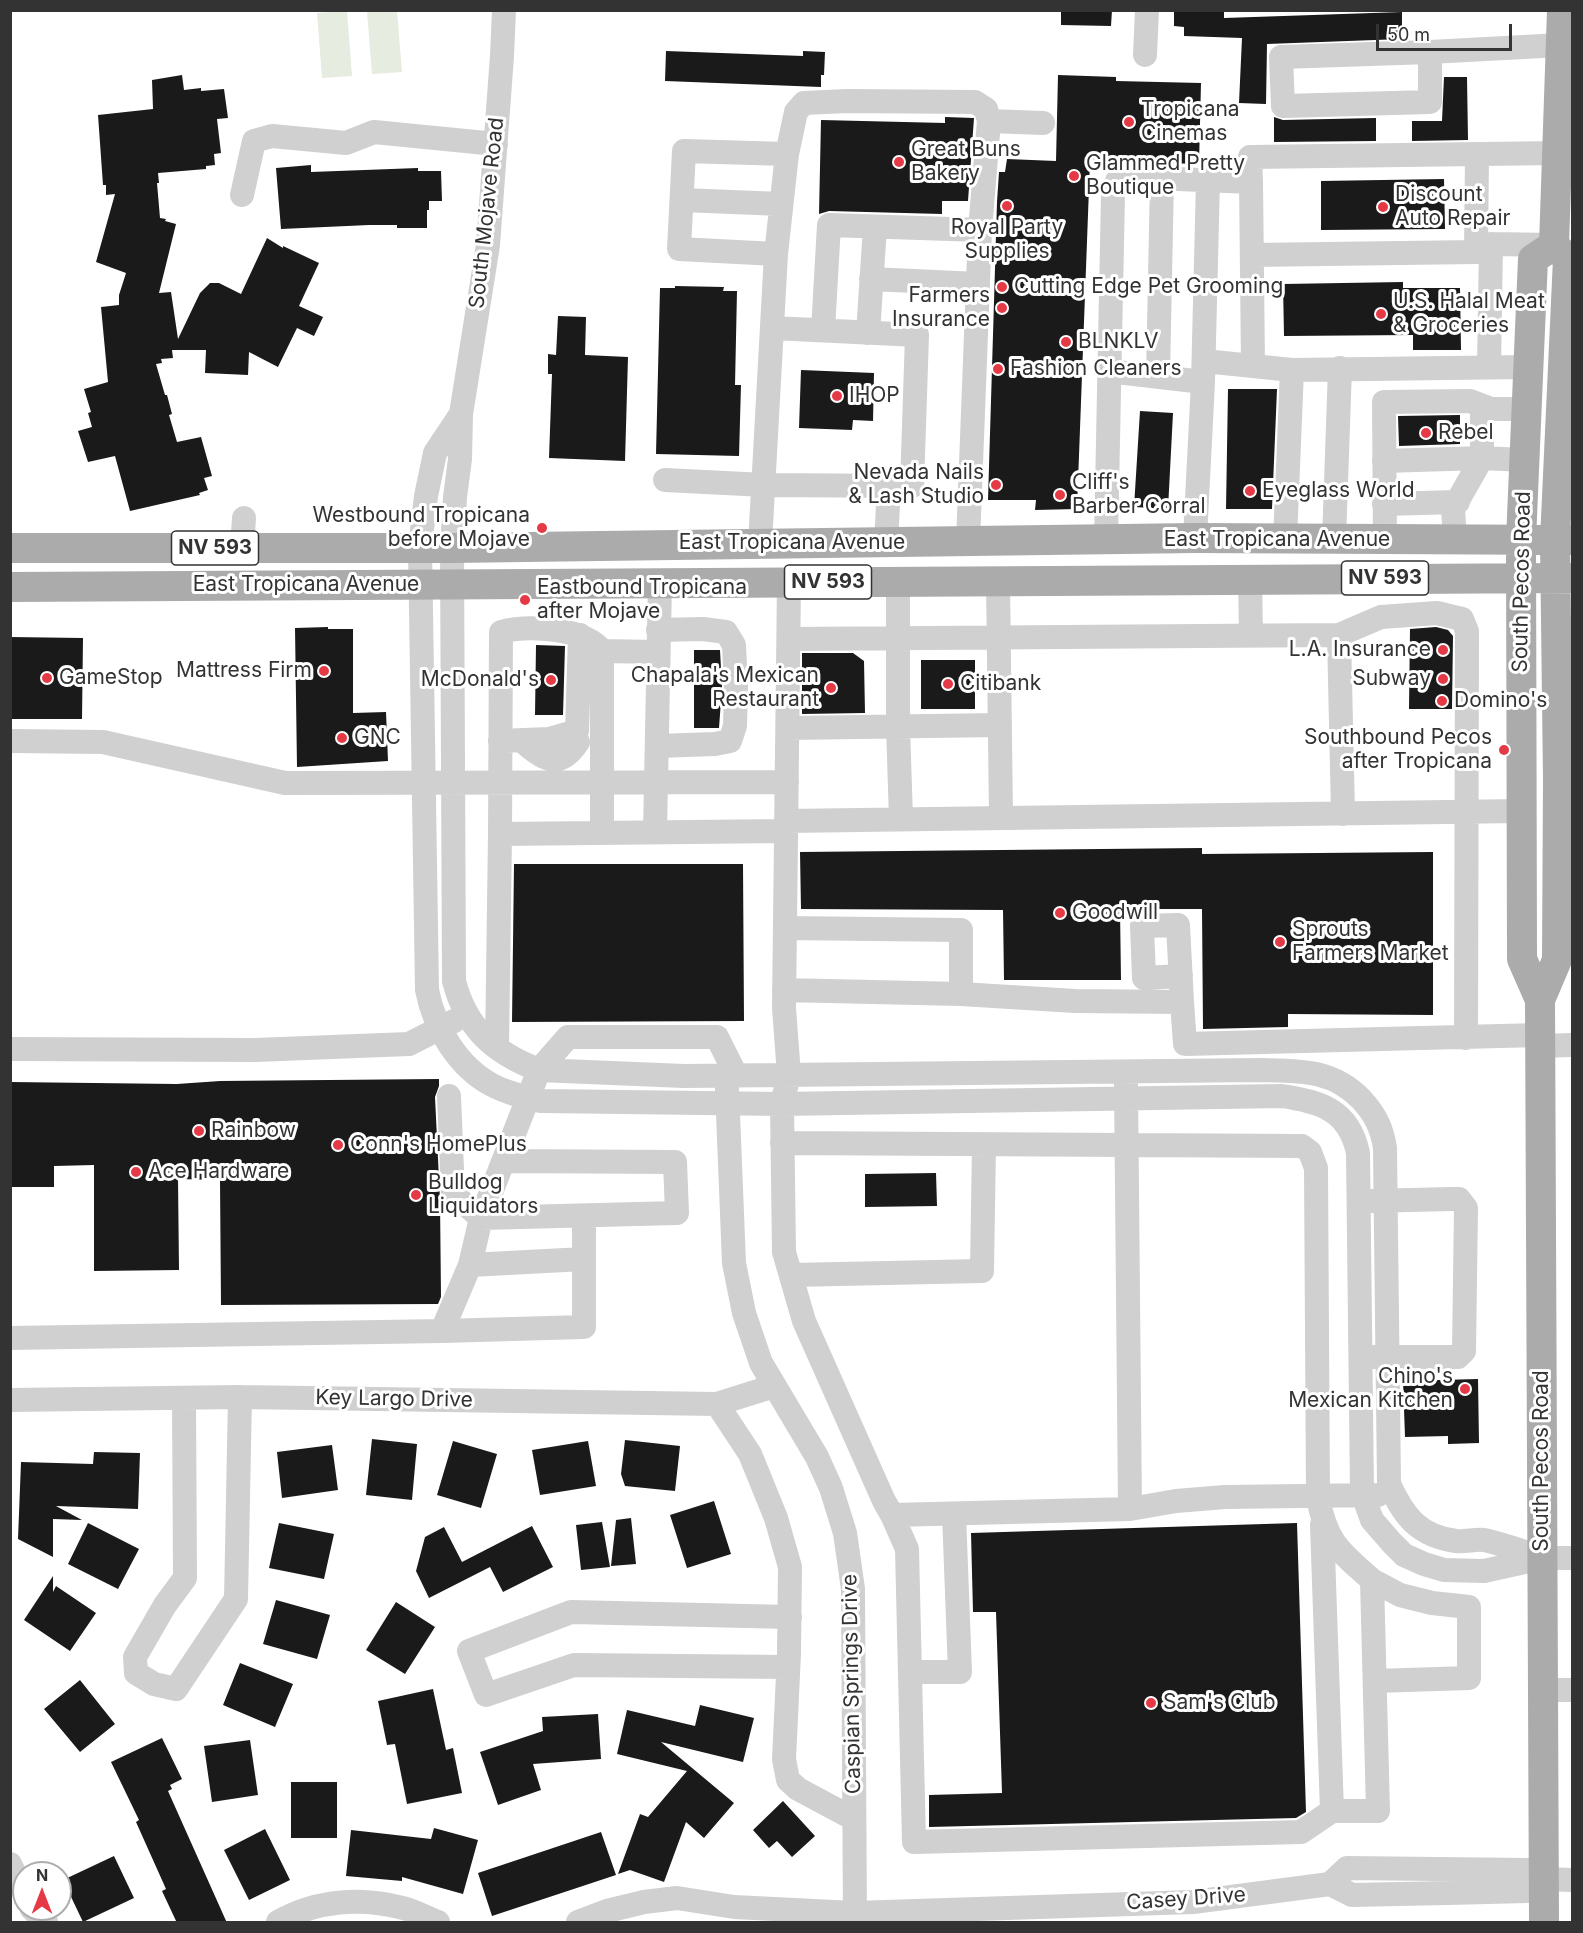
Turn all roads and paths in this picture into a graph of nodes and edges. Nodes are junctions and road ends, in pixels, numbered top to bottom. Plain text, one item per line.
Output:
1 (504, 10) edge
2 (1147, 10) edge
3 (1562, 10) edge
4 (1561, 45) junction
5 (1430, 52) junction
6 (1145, 55) dead end
7 (1566, 84) edge
8 (990, 121) junction
9 (1043, 123) dead end
10 (495, 144) junction
11 (1557, 153) junction
12 (787, 154) junction
13 (1477, 154) junction
14 (1162, 179) junction
15 (1208, 180) junction
16 (1251, 182) junction
17 (1564, 191) edge
18 (242, 195) dead end
19 (682, 201) junction
20 (781, 204) junction
21 (875, 227) junction
22 (980, 230) junction
23 (1554, 245) junction
24 (1484, 248) junction
25 (776, 254) junction
26 (1252, 255) junction
27 (872, 279) junction
28 (978, 284) junction
29 (773, 328) junction
30 (823, 330) junction
31 (868, 333) junction
32 (1253, 366) junction
33 (1489, 367) junction
34 (1527, 367) junction
35 (1340, 368) junction
36 (1292, 370) junction
37 (1108, 371) junction
38 (1203, 371) junction
39 (1158, 377) junction
40 (1482, 406) junction
41 (1526, 409) junction
42 (461, 414) junction
43 (1482, 458) junction
44 (1524, 460) junction
45 (1384, 462) junction
46 (665, 480) dead end
47 (765, 485) junction
48 (889, 486) junction
49 (1458, 502) junction
50 (1384, 504) junction
51 (244, 518) dead end
52 (1195, 538) junction
53 (1106, 540) junction
54 (1285, 540) junction
55 (1334, 540) junction
56 (1385, 540) junction
57 (1455, 540) junction
58 (1521, 540) junction
59 (1564, 540) edge
60 (968, 542) junction
61 (886, 543) junction
62 (760, 544) junction
63 (420, 547) junction
64 (242, 548) junction
65 (452, 548) junction
66 (19, 551) edge
67 (1521, 578) junction
68 (1564, 578) edge
69 (1250, 579) junction
70 (898, 581) junction
71 (998, 581) junction
72 (789, 582) junction
73 (660, 583) junction
74 (421, 584) junction
75 (452, 584) junction
76 (10, 587) edge
77 (580, 635) junction
78 (1251, 635) junction
79 (1339, 635) junction
80 (999, 636) junction
81 (898, 638) junction
82 (789, 639) junction
83 (658, 641) junction
84 (602, 651) junction
85 (1000, 725) junction
86 (898, 726) junction
87 (788, 728) junction
88 (10, 741) edge
89 (511, 741) junction
90 (578, 742) dead end
91 (657, 746) junction
92 (1565, 780) edge
93 (424, 782) junction
94 (452, 782) junction
95 (500, 782) junction
96 (603, 782) junction
97 (657, 782) junction
98 (787, 782) junction
99 (1521, 811) junction
100 (1466, 813) junction
101 (1343, 814) junction
102 (1001, 817) junction
103 (901, 819) junction
104 (786, 826) junction
105 (656, 832) junction
106 (602, 833) junction
107 (500, 834) junction
108 (785, 928) junction
109 (1180, 976) dead end
110 (784, 990) junction
111 (961, 993) junction
112 (1540, 1000) junction
113 (1182, 1002) junction
114 (467, 1014) junction
115 (440, 1028) junction
116 (1466, 1038) junction
117 (1540, 1041) junction
118 (1572, 1045) edge
119 (10, 1048) edge
120 (497, 1048) junction
121 (539, 1070) junction
122 (1126, 1071) junction
123 (732, 1075) junction
124 (789, 1075) junction
125 (449, 1096) dead end
126 (528, 1098) junction
127 (1126, 1098) junction
128 (728, 1104) junction
129 (782, 1104) junction
130 (782, 1143) junction
131 (984, 1145) junction
132 (1127, 1146) junction
133 (504, 1161) junction
134 (1359, 1201) junction
135 (1386, 1201) junction
136 (584, 1216) junction
137 (481, 1218) junction
138 (584, 1259) junction
139 (470, 1264) junction
140 (790, 1275) junction
141 (442, 1331) junction
142 (10, 1338) edge
143 (1360, 1357) junction
144 (1388, 1358) junction
145 (774, 1386) junction
146 (240, 1396) junction
147 (184, 1399) junction
148 (10, 1400) edge
149 (717, 1404) junction
150 (1394, 1494) junction
151 (1364, 1496) junction
152 (1320, 1508) junction
153 (1130, 1509) junction
154 (954, 1514) junction
155 (892, 1515) junction
156 (1543, 1558) junction
157 (1572, 1558) edge
158 (1372, 1580) junction
159 (790, 1617) junction
160 (788, 1667) junction
161 (910, 1672) junction
162 (1375, 1681) junction
163 (1543, 1690) junction
164 (1572, 1690) edge
165 (1332, 1811) junction
166 (854, 1819) junction
167 (1558, 1879) edge
168 (1192, 1912) edge
169 (1160, 1913) edge
170 (734, 1915) edge
171 (855, 1918) edge
172 (278, 1923) edge
173 (438, 1923) edge
174 (578, 1923) edge
175 (1544, 1923) edge

1 - 10 street, South Mojave Road
2 - 6 street
3 - 4 main road
4 - 5 street
4 - 7 main road
5 - 5 street
7 - 11 main road
8 - 9 street
8 - 12 street
8 - 22 street
10 - 18 street
10 - 42 street, South Mojave Road
11 - 13 street
11 - 17 main road
12 - 19 street
12 - 20 street
13 - 16 street
13 - 24 street
14 - 15 street
14 - 37 street
14 - 39 street
15 - 16 street
15 - 38 street
16 - 26 street
17 - 23 main road
19 - 20 street
19 - 25 street
20 - 25 street
21 - 22 street
21 - 27 street
21 - 30 street
22 - 28 street
23 - 24 street
23 - 34 main road, South Pecos Road
23 - 59 main road, South Pecos Road
24 - 26 street
24 - 33 street
25 - 29 street
26 - 32 street
27 - 28 street
27 - 31 street
28 - 60 street
29 - 30 street
29 - 47 street
30 - 31 street
31 - 48 street
32 - 36 street
32 - 38 street
33 - 34 street
33 - 35 street
34 - 41 main road, South Pecos Road
35 - 36 street
35 - 55 street
36 - 54 street
37 - 39 street
37 - 53 street
38 - 39 street
38 - 52 street
40 - 41 street
40 - 43 street
40 - 45 street
41 - 44 main road, South Pecos Road
42 - 63 street, South Mojave Road
42 - 65 street, South Mojave Road
43 - 44 street
43 - 45 street
43 - 49 street
44 - 58 main road, South Pecos Road
45 - 50 street
46 - 47 street
47 - 48 street
47 - 62 street
48 - 61 street
49 - 50 street
49 - 57 street
50 - 56 street
51 - 64 street
52 - 53 main road, East Tropicana Avenue / NV 593
52 - 54 main road, East Tropicana Avenue / NV 593
53 - 60 main road, East Tropicana Avenue / NV 593
54 - 55 main road, East Tropicana Avenue / NV 593
55 - 56 main road, East Tropicana Avenue / NV 593
56 - 57 main road, East Tropicana Avenue / NV 593
57 - 58 main road, East Tropicana Avenue / NV 593
58 - 59 main road, East Tropicana Avenue / NV 593
58 - 67 main road, South Pecos Road
59 - 68 main road, South Pecos Road
60 - 61 main road, East Tropicana Avenue / NV 593
60 - 72 main road
61 - 62 main road, East Tropicana Avenue / NV 593
62 - 65 main road, East Tropicana Avenue / NV 593
63 - 64 main road, East Tropicana Avenue / NV 593
63 - 65 main road, East Tropicana Avenue / NV 593
63 - 74 street, South Mojave Road
64 - 66 main road, East Tropicana Avenue / NV 593
65 - 75 street, South Mojave Road
67 - 68 main road, East Tropicana Avenue / NV 593
67 - 69 main road, East Tropicana Avenue / NV 593
67 - 99 main road, South Pecos Road
68 - 92 main road, South Pecos Road
69 - 71 main road, East Tropicana Avenue / NV 593
69 - 78 street
70 - 71 main road, East Tropicana Avenue / NV 593
70 - 72 main road, East Tropicana Avenue / NV 593
70 - 81 street
71 - 80 street
72 - 73 main road, East Tropicana Avenue / NV 593
72 - 82 street
73 - 75 main road, East Tropicana Avenue / NV 593
73 - 83 street
74 - 75 main road, East Tropicana Avenue / NV 593
74 - 76 main road, East Tropicana Avenue / NV 593
74 - 93 street, South Mojave Road
75 - 94 street, South Mojave Road
77 - 84 street
77 - 89 street
77 - 89 street
78 - 79 street
78 - 80 street
79 - 100 street
79 - 101 street
80 - 81 street
80 - 85 street
81 - 82 street
81 - 86 street
82 - 87 street
83 - 84 street
83 - 91 street
83 - 91 street
84 - 96 street
85 - 86 street
85 - 102 street
86 - 87 street
86 - 103 street
87 - 98 street
88 - 93 street
89 - 90 street
89 - 95 street
91 - 97 street
92 - 112 main road, South Pecos Road
93 - 94 street
93 - 115 street, South Mojave Road
94 - 95 street
94 - 114 street, South Mojave Road
95 - 96 street
95 - 107 street
96 - 97 street
96 - 106 street
97 - 98 street
97 - 105 street
98 - 104 street
99 - 100 street
99 - 112 main road, South Pecos Road
100 - 101 street
100 - 116 street
101 - 102 street
102 - 103 street
103 - 104 street
104 - 105 street
104 - 108 street
105 - 106 street
106 - 107 street
107 - 120 street
108 - 110 street
108 - 111 street
109 - 113 street
110 - 111 street
110 - 124 street
111 - 113 street
112 - 117 main road, South Pecos Road
113 - 116 street
114 - 115 street
114 - 120 street, South Mojave Road
115 - 119 street
115 - 126 street, South Mojave Road
116 - 117 street
117 - 118 street
117 - 156 main road, South Pecos Road
120 - 121 street, South Mojave Road
121 - 123 street
121 - 123 street
121 - 126 street
122 - 124 street
122 - 127 street
122 - 135 street
123 - 124 street
123 - 128 street, Caspian Springs Drive
124 - 129 street
125 - 137 street
126 - 128 street, South Mojave Road
126 - 133 street
127 - 129 street, South Mojave Road
127 - 132 street
127 - 134 street, South Mojave Road
128 - 129 street, South Mojave Road
128 - 145 street, Caspian Springs Drive
129 - 130 street
130 - 131 street
130 - 140 street
131 - 132 street
131 - 140 street
132 - 152 street
132 - 153 street
133 - 136 street
133 - 137 street
134 - 135 street
134 - 143 street, South Mojave Road
135 - 144 street
135 - 144 street
136 - 137 street
136 - 138 street
137 - 139 street
138 - 139 street
138 - 141 street
139 - 141 street
140 - 155 street
141 - 142 street
143 - 144 street
143 - 151 street, South Mojave Road
144 - 150 street
145 - 149 street, Key Largo Drive
145 - 166 street, Caspian Springs Drive
146 - 147 street, Key Largo Drive
146 - 147 street
146 - 149 street, Key Largo Drive
147 - 148 street, Key Largo Drive
149 - 159 street
150 - 151 street
150 - 156 street
151 - 152 street
151 - 156 street
152 - 153 street
152 - 158 street
152 - 165 street
153 - 154 street
154 - 155 street
154 - 161 street
155 - 161 street
156 - 157 street
156 - 163 main road, South Pecos Road
158 - 162 street
158 - 162 street
159 - 160 street
159 - 160 street
160 - 166 street
161 - 165 street
162 - 165 street
163 - 164 street
163 - 167 main road, South Pecos Road
166 - 171 street, Caspian Springs Drive
167 - 168 street, Casey Drive
167 - 175 main road, South Pecos Road
168 - 169 street, Casey Drive
169 - 171 street, Casey Drive
170 - 171 street, Casey Drive
170 - 174 street, Casey Drive
172 - 173 street

